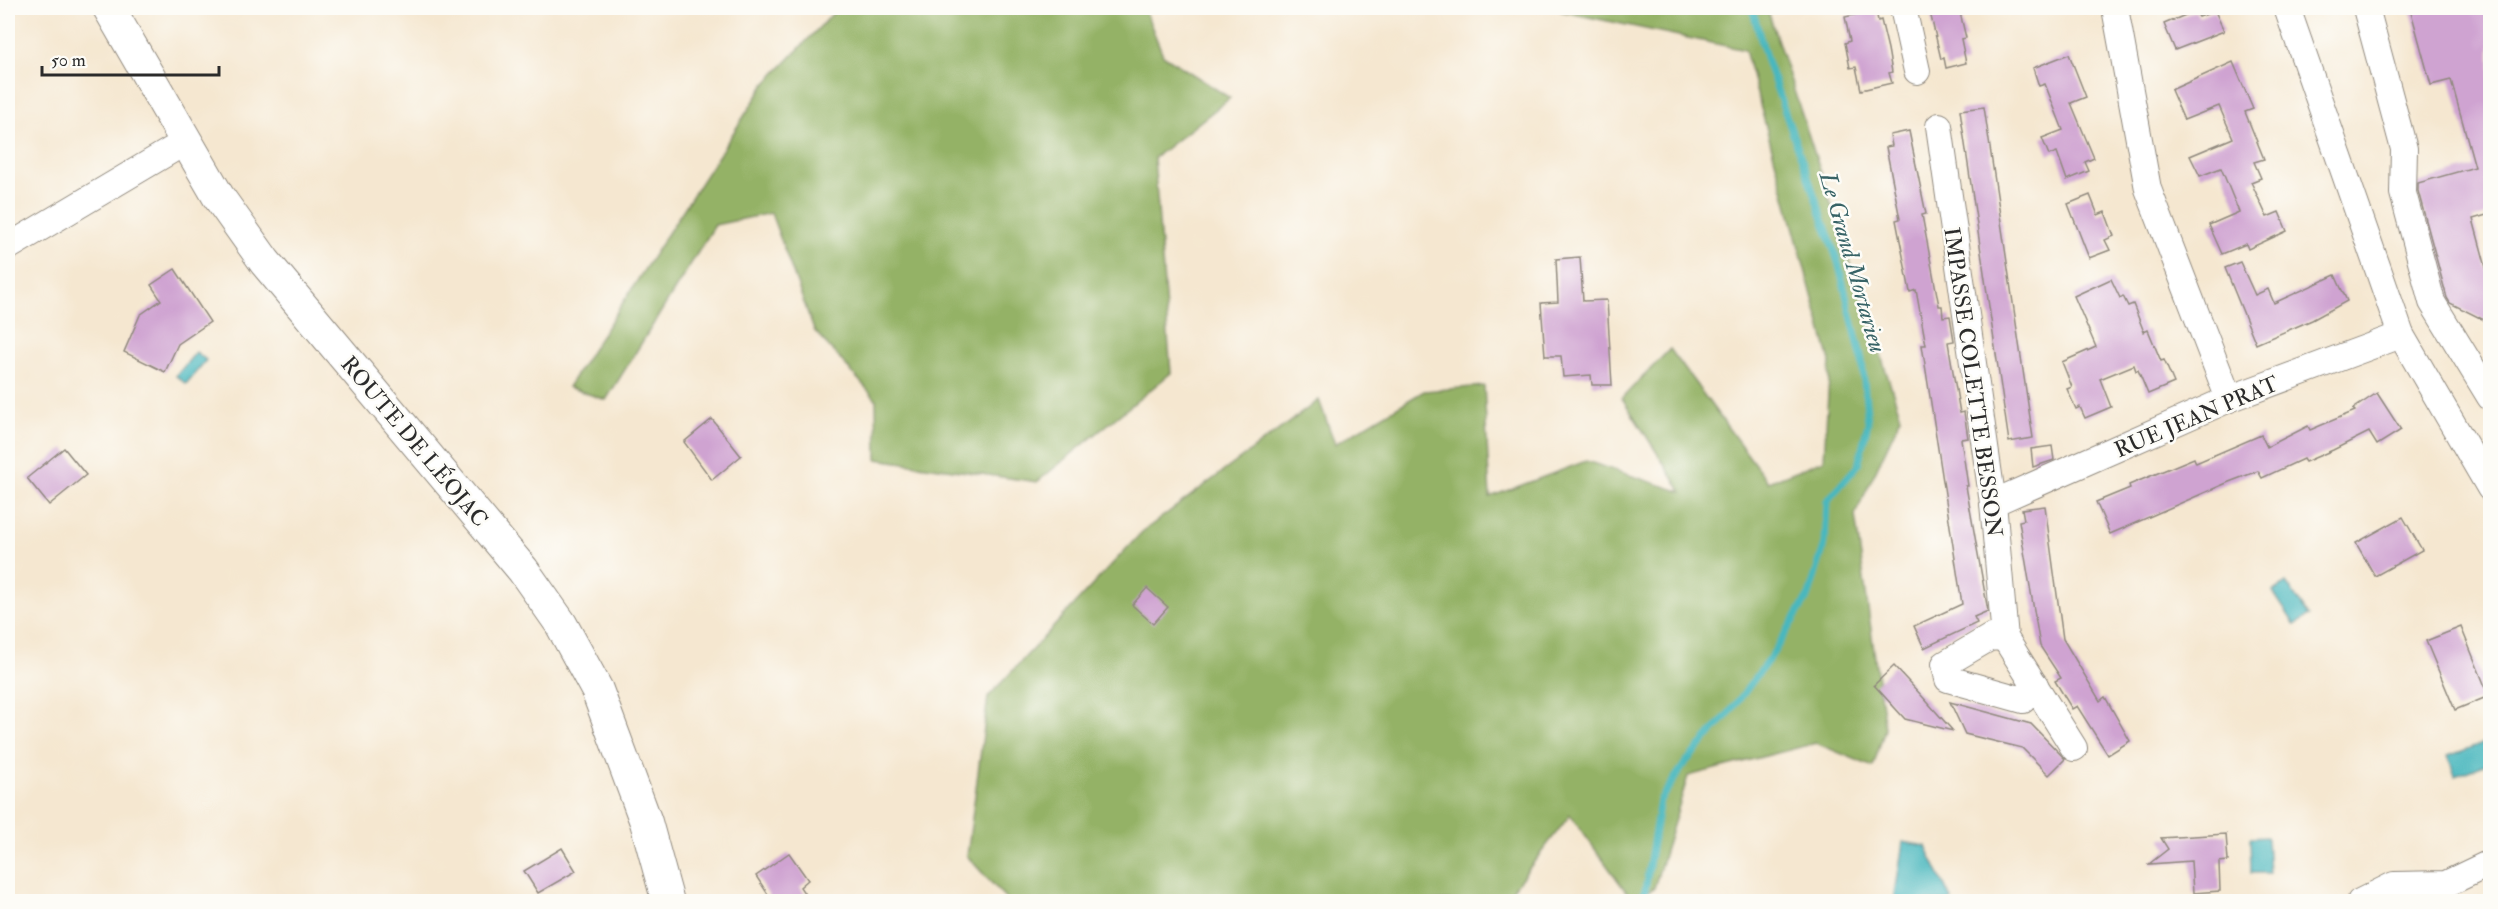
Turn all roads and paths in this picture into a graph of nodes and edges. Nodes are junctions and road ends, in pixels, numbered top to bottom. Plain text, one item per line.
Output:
1 (109, 8) edge
2 (1903, 8) edge
3 (2115, 8) edge
4 (2287, 8) edge
5 (2366, 8) edge
6 (1917, 71) dead end
7 (1939, 126) dead end
8 (185, 142) junction
9 (8, 247) edge
10 (2401, 335) junction
11 (2490, 397) edge
12 (2229, 399) junction
13 (2490, 488) edge
14 (1993, 503) junction
15 (2005, 638) junction
16 (2035, 685) junction
17 (2074, 748) dead end
18 (2490, 863) edge
19 (668, 902) edge
20 (2360, 902) edge

1 - 8 main road, ROUTE DE LÉOJAC
2 - 6 street
3 - 12 street
4 - 10 street
5 - 11 street
7 - 14 street, IMPASSE COLETTE BESSON
8 - 9 street
8 - 19 main road, ROUTE DE LÉOJAC
10 - 12 street, RUE JEAN PRAT
10 - 13 street
12 - 14 street, RUE JEAN PRAT
14 - 15 street, IMPASSE COLETTE BESSON
15 - 16 street, IMPASSE COLETTE BESSON
15 - 16 street
16 - 17 street, IMPASSE COLETTE BESSON
18 - 20 street

